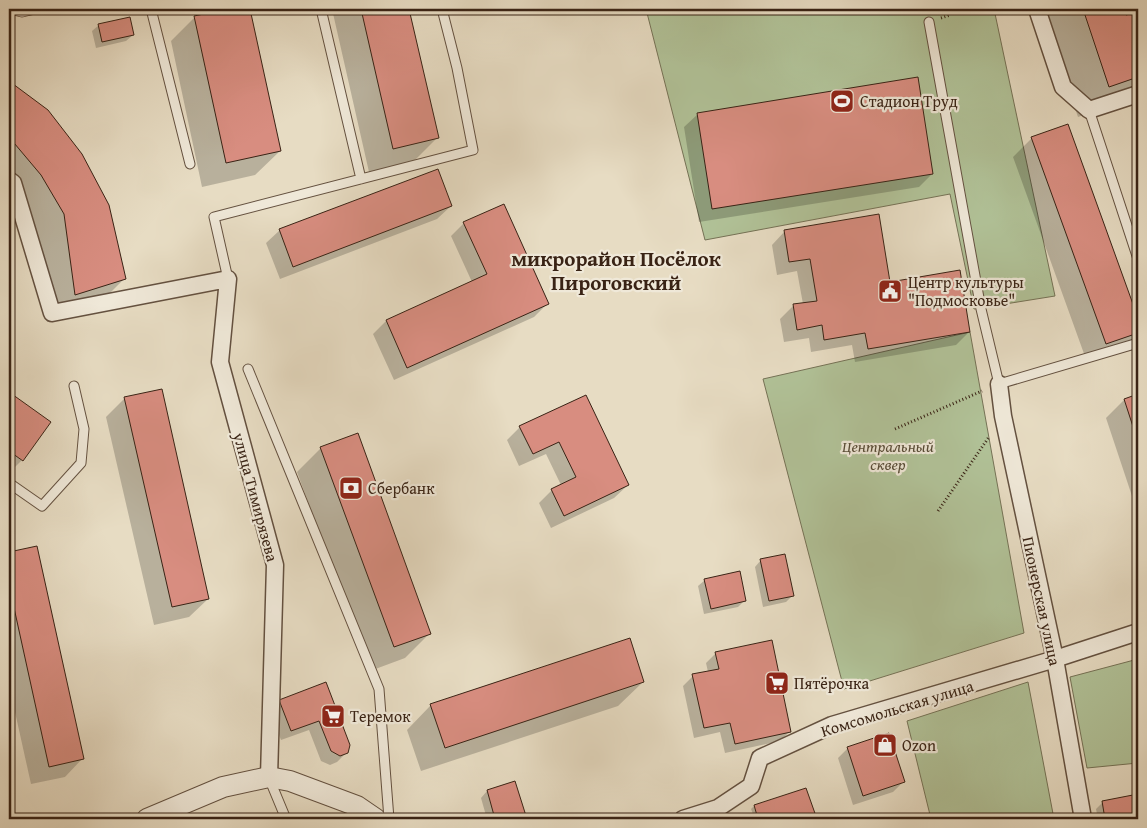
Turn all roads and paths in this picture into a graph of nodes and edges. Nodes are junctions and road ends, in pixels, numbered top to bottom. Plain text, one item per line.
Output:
1 (9, 9) edge
2 (35, 9) edge
3 (151, 9) edge
4 (321, 9) edge
5 (442, 9) edge
6 (1037, 9) edge
7 (929, 22) dead end
8 (1138, 94) edge
9 (1089, 110) junction
10 (190, 164) dead end
11 (9, 180) edge
12 (360, 180) junction
13 (1138, 259) edge
14 (228, 279) junction
15 (1138, 343) edge
16 (248, 369) dead end
17 (999, 384) junction
18 (74, 386) dead end
19 (1003, 416) junction
20 (895, 429) dead end
21 (9, 483) edge
22 (938, 511) dead end
23 (1138, 632) edge
24 (1054, 660) junction
25 (269, 778) junction
26 (147, 819) edge
27 (286, 819) edge
28 (376, 819) edge
29 (389, 819) edge
30 (683, 819) edge
31 (1083, 819) edge

1 - 2 lane
3 - 10 lane
4 - 12 lane
5 - 12 lane, улица Тимирязева
6 - 9 street
7 - 17 lane
8 - 9 street
9 - 13 lane
11 - 14 street
12 - 14 lane, улица Тимирязева
14 - 25 street, улица Тимирязева
15 - 17 lane
16 - 29 lane
17 - 19 street, Пионерская улица
17 - 20 path
18 - 21 lane
19 - 22 path
19 - 24 street, Пионерская улица
23 - 24 street, Комсомольская улица
24 - 30 street, Комсомольская улица
24 - 31 street, Пионерская улица
25 - 26 street
25 - 27 lane
25 - 28 street

